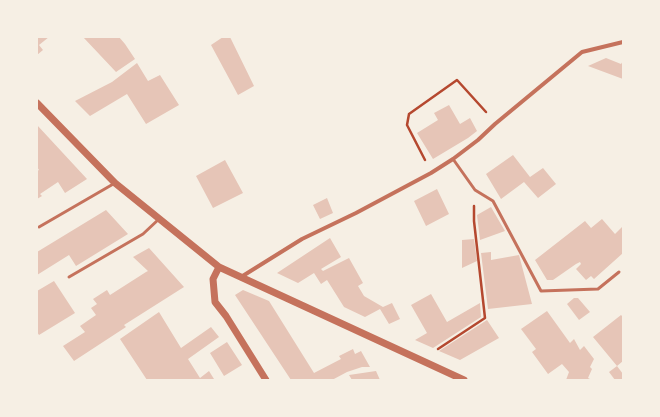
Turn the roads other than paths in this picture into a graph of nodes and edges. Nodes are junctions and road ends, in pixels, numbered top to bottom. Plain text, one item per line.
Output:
1 (623, 42) edge
2 (37, 104) edge
3 (453, 159) junction
4 (115, 183) junction
5 (159, 219) junction
6 (39, 227) dead end
7 (219, 267) junction
8 (619, 272) dead end
9 (69, 277) dead end
10 (241, 277) junction
11 (266, 380) edge
12 (464, 380) edge

1 - 3 street
2 - 4 street
3 - 8 lane
3 - 10 street
4 - 5 street
4 - 6 lane
5 - 7 street
5 - 9 lane
7 - 10 street
7 - 11 street
10 - 12 street

